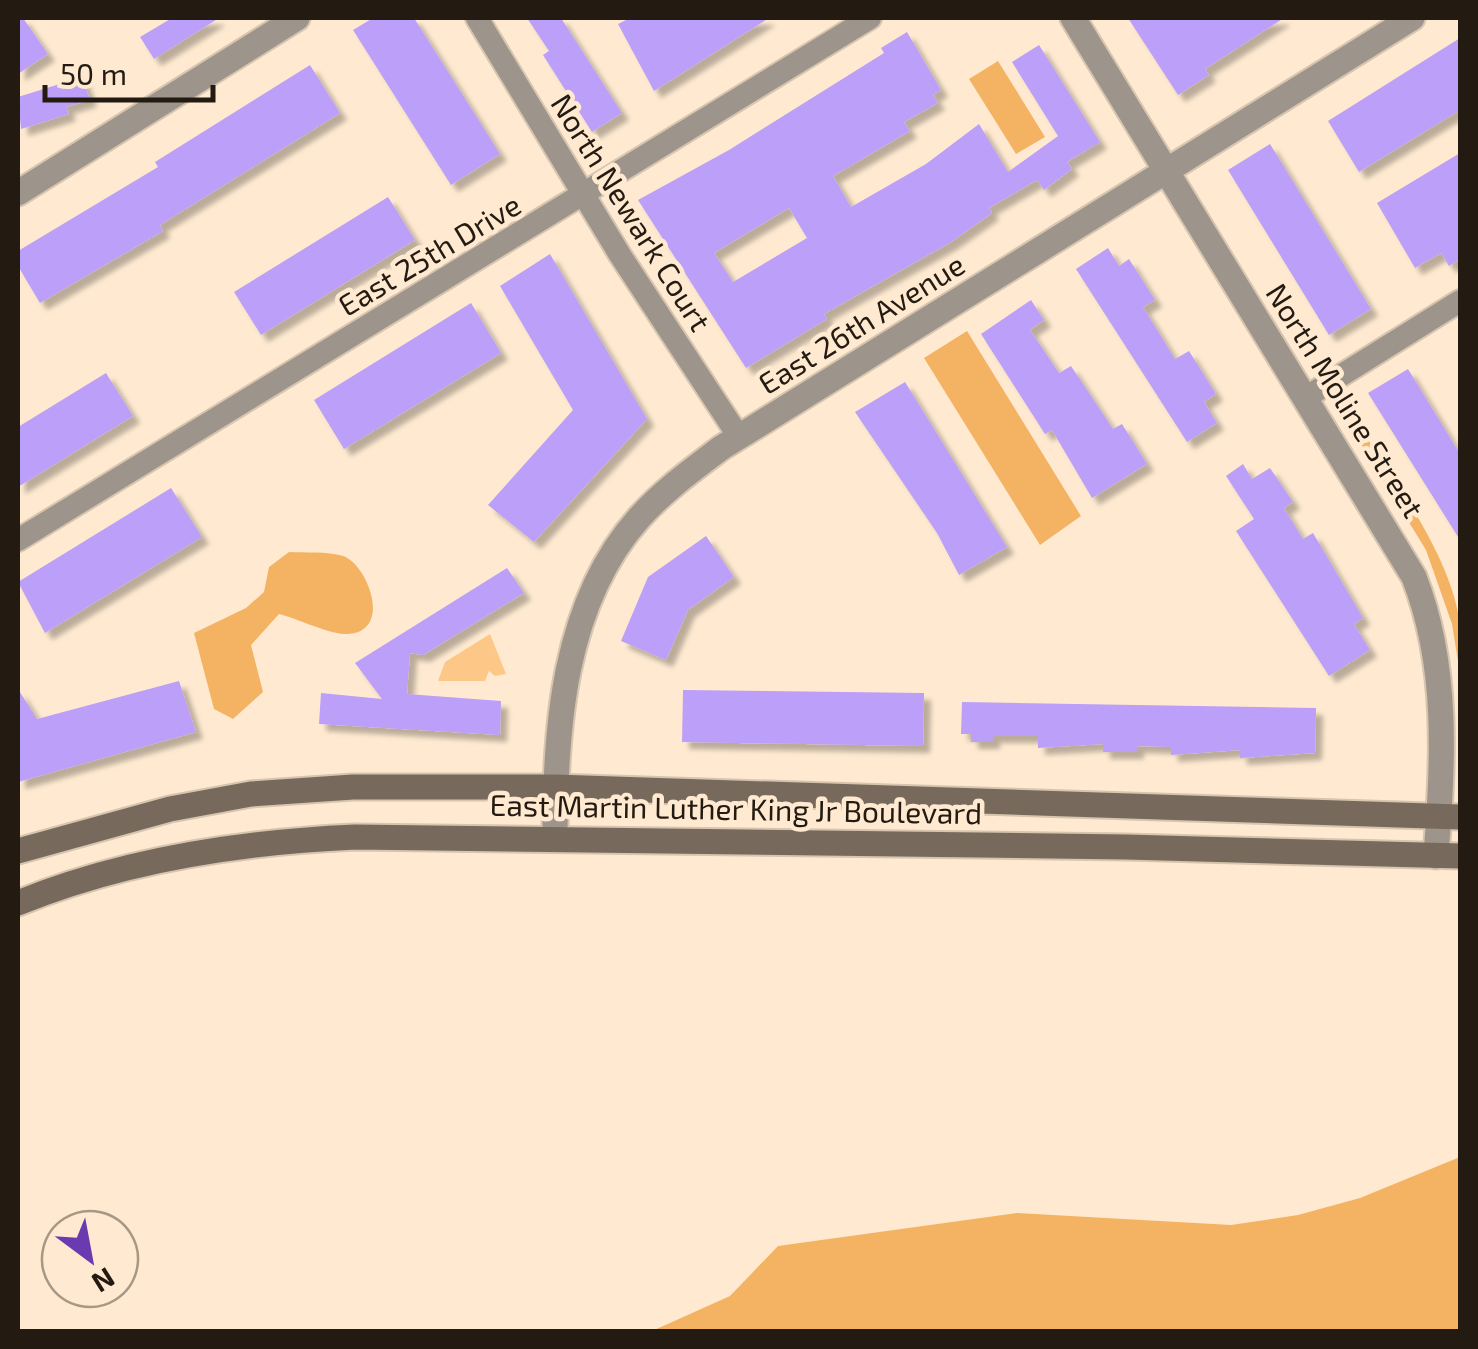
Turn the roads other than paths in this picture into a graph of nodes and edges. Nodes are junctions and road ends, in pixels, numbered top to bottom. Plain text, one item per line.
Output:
1 (476, 18) edge
2 (870, 18) edge
3 (1073, 18) edge
4 (1412, 18) edge
5 (285, 21) edge
6 (1166, 171) junction
7 (18, 192) edge
8 (584, 194) junction
9 (1460, 301) edge
10 (1305, 398) junction
11 (739, 437) junction
12 (18, 540) edge
13 (555, 788) junction
14 (1450, 816) edge
15 (555, 837) junction
16 (18, 851) edge
17 (1449, 856) edge
18 (18, 903) edge

1 - 8 street, North Newark Court
2 - 8 street, East 25th Drive
3 - 6 street, North Moline Street
4 - 6 street, East 26th Avenue
5 - 7 street
6 - 10 street, North Moline Street
6 - 11 street, East 26th Avenue
8 - 11 street, North Newark Court
8 - 12 street, East 25th Drive
9 - 10 street
10 - 14 street, North Moline Street
11 - 13 street, East 26th Avenue
13 - 14 main road, East Martin Luther King Jr Boulevard
13 - 15 street, East 26th Avenue
13 - 16 main road, East Martin Luther King Jr Boulevard
14 - 17 street, North Moline Street
15 - 17 main road, East Martin Luther King Jr Boulevard
15 - 18 main road, East Martin Luther King Jr Boulevard

